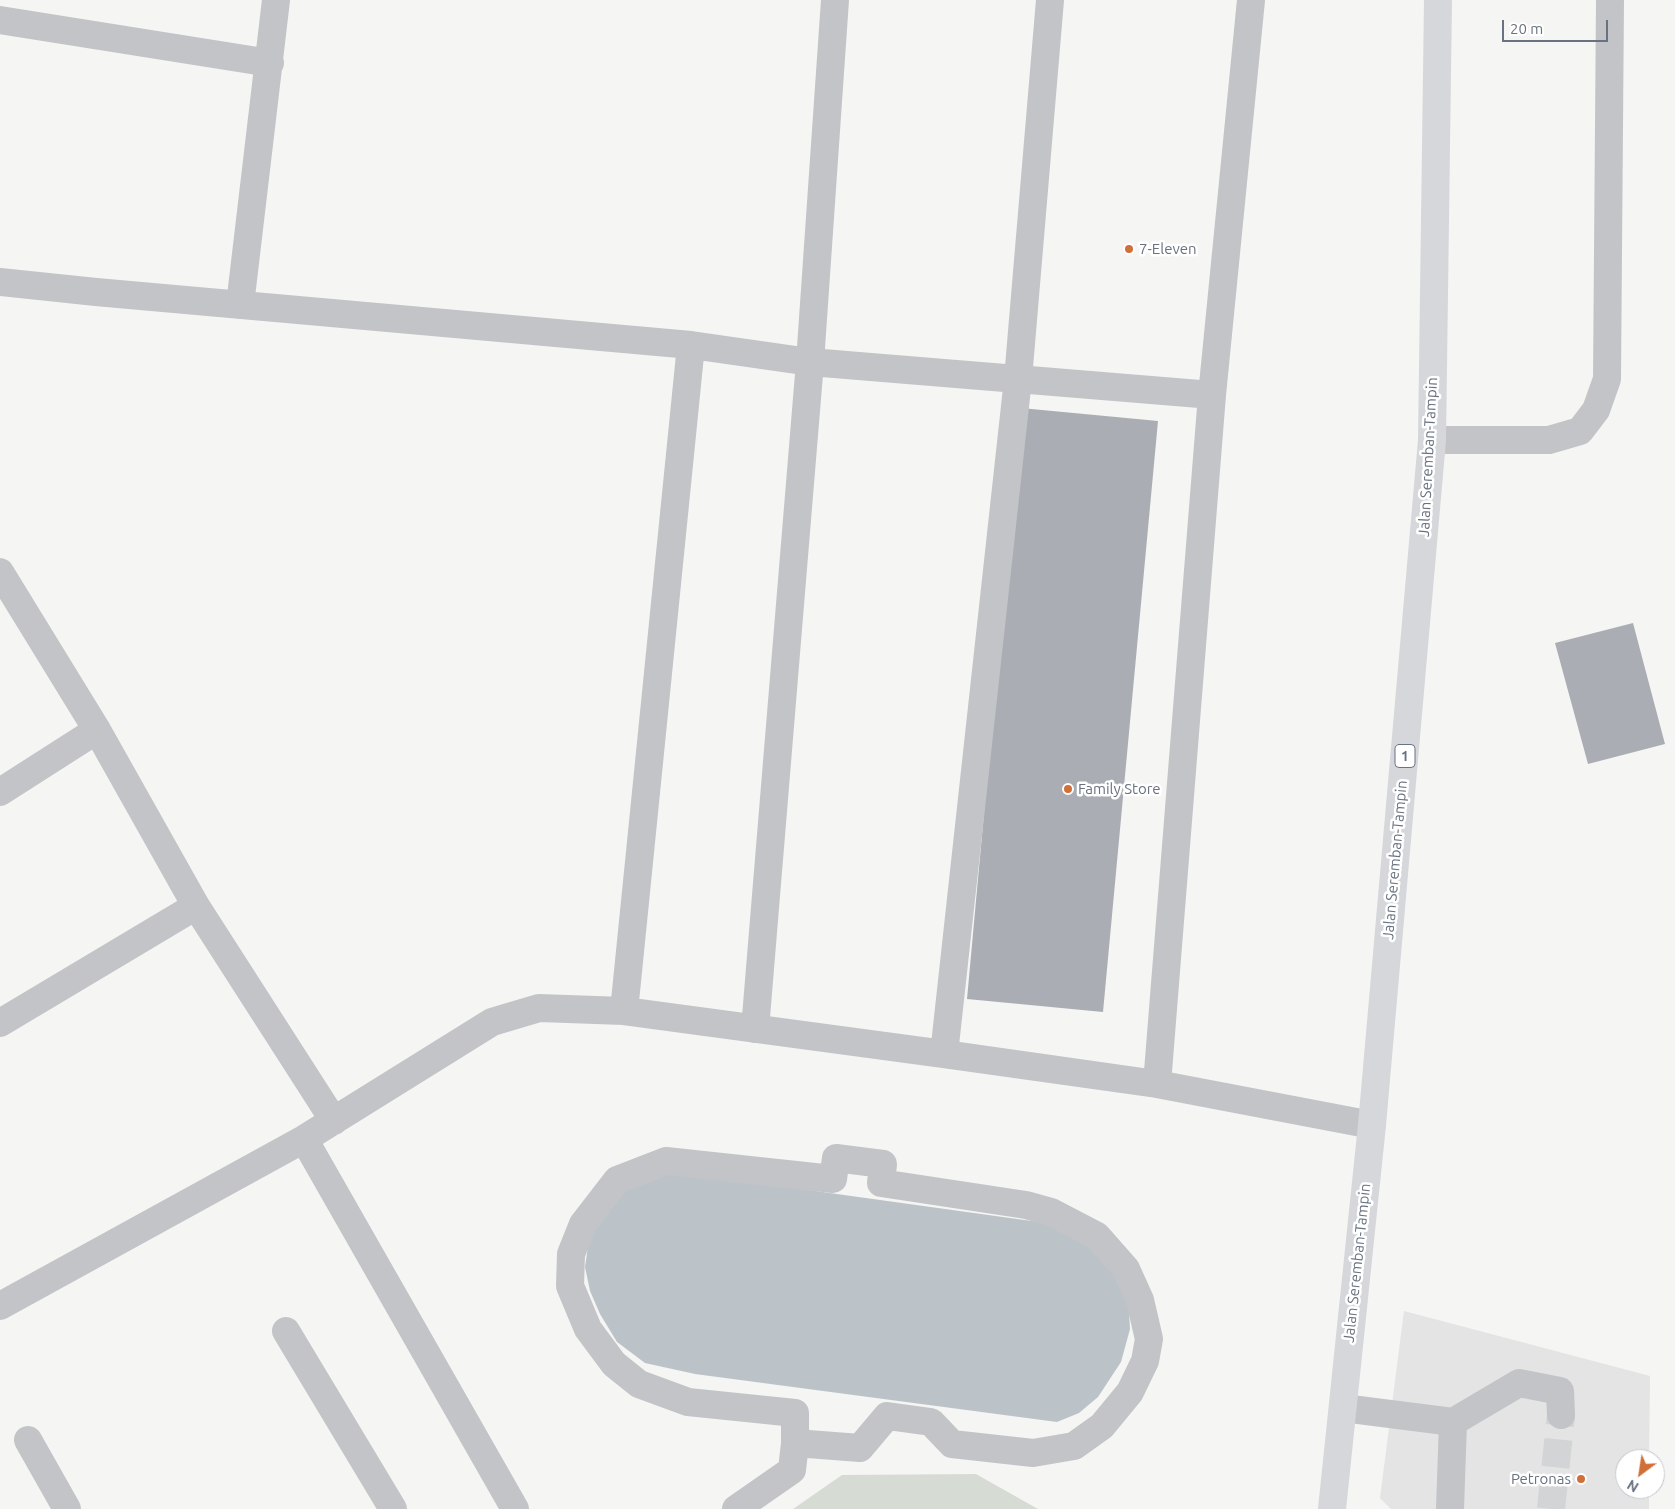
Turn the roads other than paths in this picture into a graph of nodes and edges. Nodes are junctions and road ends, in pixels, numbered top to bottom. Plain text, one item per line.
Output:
1 (276, 0) edge
2 (836, 0) edge
3 (1050, 0) edge
4 (1251, 0) edge
5 (1438, 0) edge
6 (1610, 0) edge
7 (0, 20) edge
8 (270, 63) junction
9 (0, 282) edge
10 (240, 305) junction
11 (691, 345) junction
12 (810, 362) junction
13 (1018, 379) junction
14 (1212, 395) junction
15 (1432, 440) junction
16 (0, 572) edge
17 (10, 607) edge
18 (97, 730) junction
19 (0, 792) edge
20 (196, 906) junction
21 (624, 1011) junction
22 (0, 1023) edge
23 (755, 1029) junction
24 (944, 1054) junction
25 (1157, 1084) junction
26 (334, 1121) junction
27 (1372, 1125) junction
28 (304, 1139) junction
29 (0, 1306) edge
30 (286, 1330) dead end
31 (1343, 1408) junction
32 (1561, 1415) tunnel mouth
33 (1453, 1422) junction
34 (28, 1440) dead end
35 (795, 1444) junction
36 (67, 1509) edge
37 (393, 1509) edge
38 (515, 1509) edge
39 (736, 1509) edge
40 (1332, 1509) edge
41 (1450, 1509) edge

1 - 8 street
2 - 12 street
3 - 13 street
4 - 14 street
5 - 15 highway, Jalan Seremban-Tampin / 1
6 - 15 street
7 - 8 street
8 - 10 street
9 - 10 street
10 - 11 street
11 - 12 street
11 - 21 street
12 - 13 street
12 - 23 street
13 - 14 street
13 - 24 street
14 - 25 street
15 - 27 highway, Jalan Seremban-Tampin / 1
16 - 17 street
17 - 18 street
18 - 19 street
18 - 20 street
20 - 22 street
20 - 26 street
21 - 23 street
21 - 26 street
23 - 24 street
24 - 25 street
25 - 27 street
26 - 28 street
27 - 31 highway, Jalan Seremban-Tampin / 1
28 - 29 street
28 - 38 street
30 - 37 street
31 - 33 street
31 - 40 highway, Jalan Seremban-Tampin / 1
32 - 33 street
33 - 41 street
34 - 36 street
35 - 35 street
35 - 39 street

